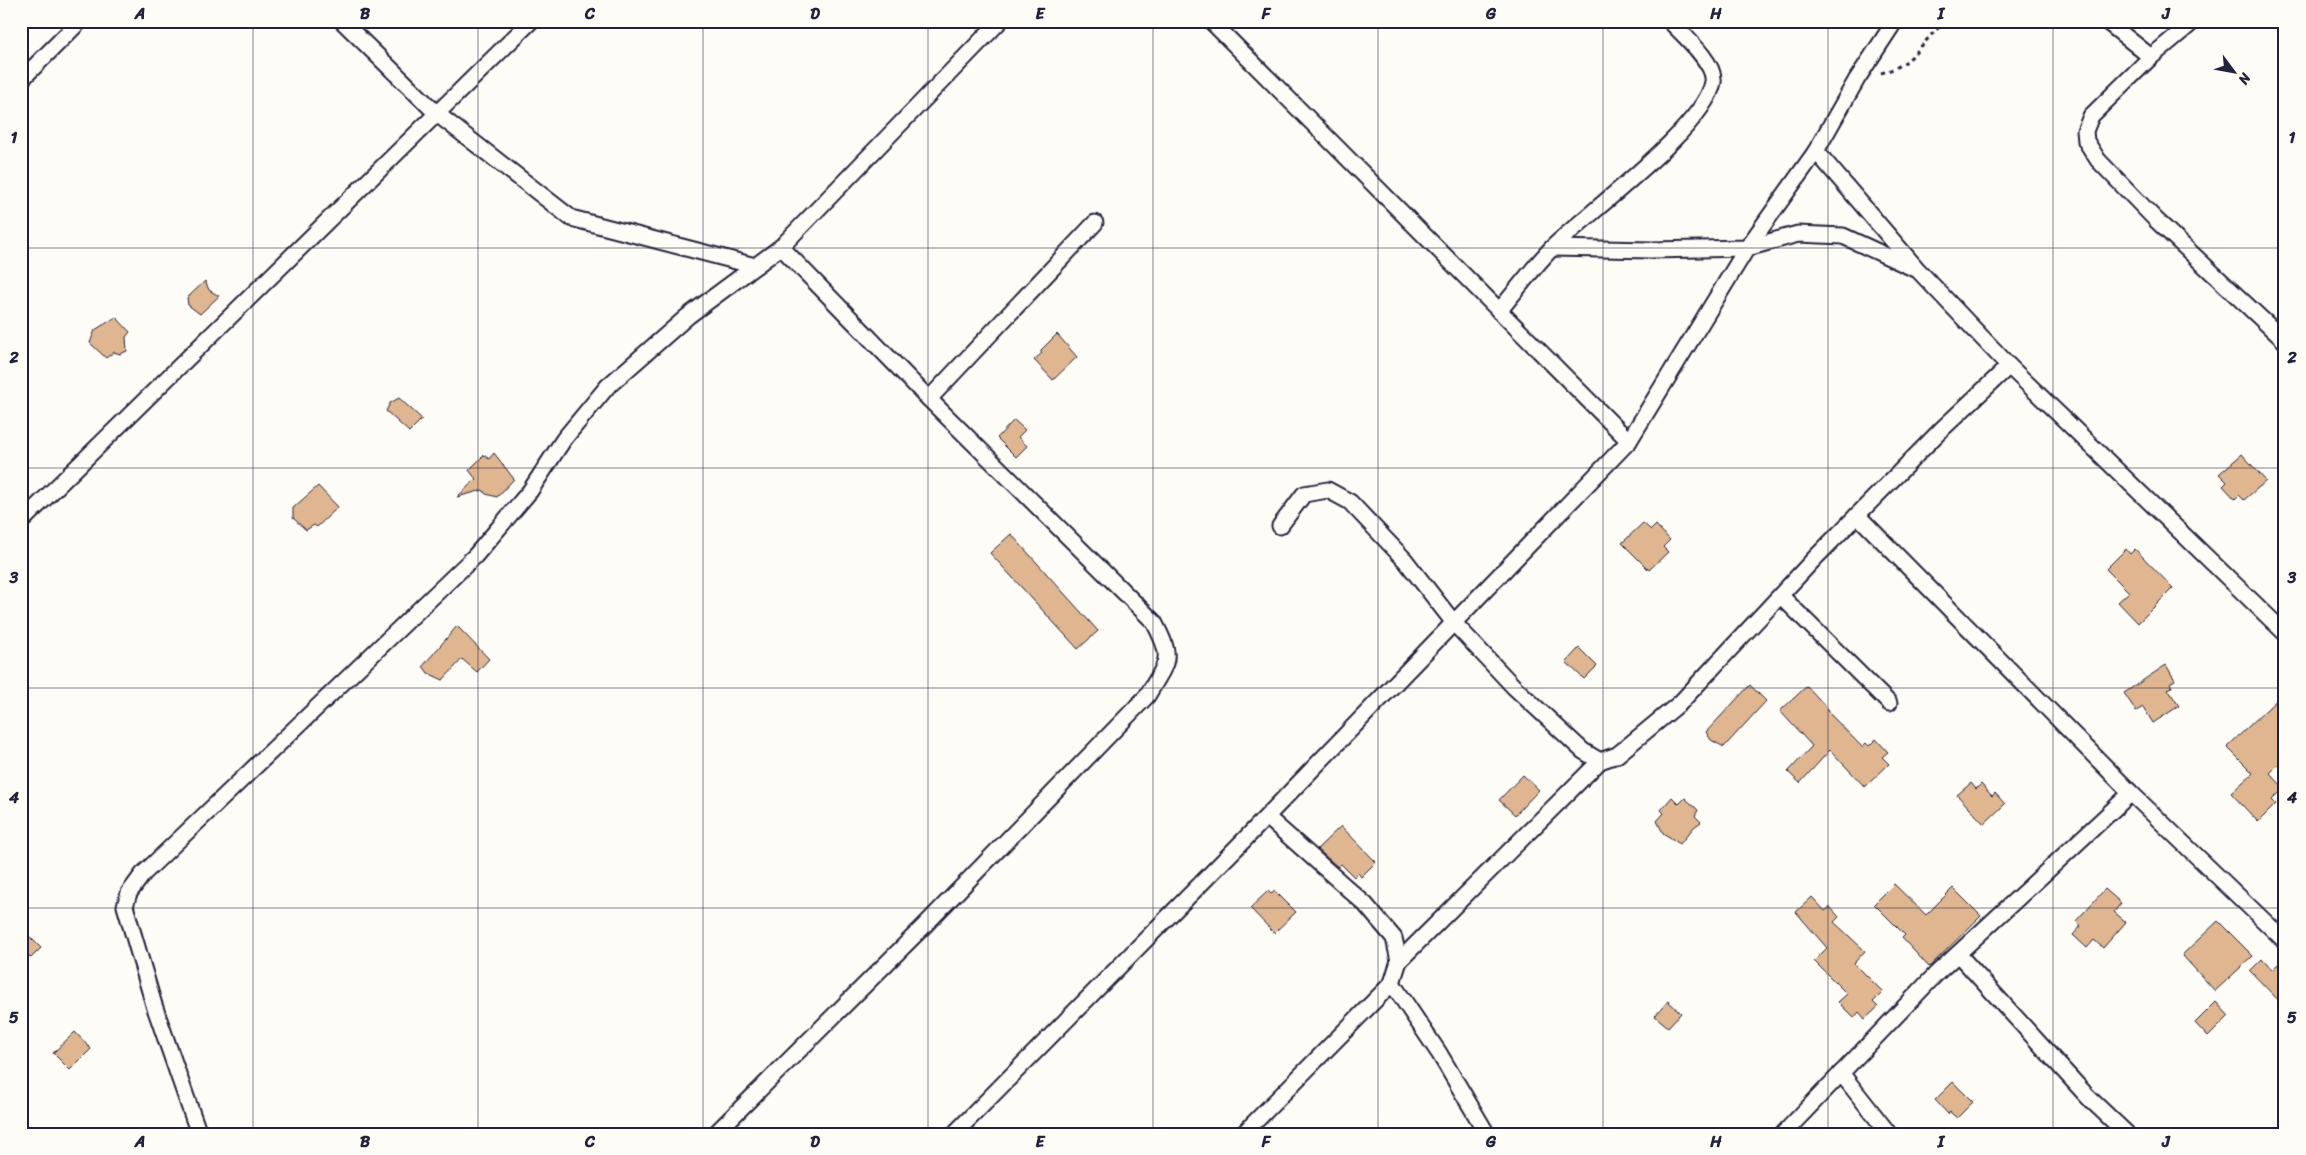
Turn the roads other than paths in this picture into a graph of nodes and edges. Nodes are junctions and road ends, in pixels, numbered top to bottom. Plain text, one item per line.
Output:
1 (80, 21) edge
2 (342, 21) edge
3 (531, 21) edge
4 (1000, 21) edge
5 (1211, 21) edge
6 (1670, 21) edge
7 (1895, 21) edge
8 (2106, 21) edge
9 (2194, 21) edge
10 (2151, 57) junction
11 (21, 80) edge
12 (436, 113) junction
13 (1816, 151) junction
14 (1095, 224) dead end
15 (781, 247) junction
16 (1552, 248) junction
17 (1748, 248) junction
18 (756, 266) junction
19 (1917, 269) junction
20 (1499, 311) junction
21 (2285, 341) edge
22 (2009, 366) junction
23 (930, 399) junction
24 (1629, 441) junction
25 (1857, 515) junction
26 (21, 522) edge
27 (1280, 526) dead end
28 (1781, 596) junction
29 (1454, 623) junction
30 (2285, 633) edge
31 (1888, 703) dead end
32 (1600, 761) junction
33 (2131, 793) junction
34 (1267, 817) junction
35 (2285, 941) edge
36 (1958, 954) junction
37 (1399, 961) junction
38 (1392, 982) junction
39 (1841, 1073) junction
40 (199, 1134) edge
41 (715, 1134) edge
42 (954, 1134) edge
43 (1243, 1134) edge
44 (1488, 1134) edge
45 (1783, 1134) edge
46 (1888, 1134) edge
47 (2127, 1134) edge

1 - 11 street
2 - 12 street
3 - 12 street
4 - 15 street
5 - 20 street
6 - 16 street
7 - 13 street
8 - 10 street
9 - 10 street
10 - 21 street
12 - 18 street
12 - 26 street
13 - 17 street
13 - 19 street
14 - 23 street
15 - 18 street
15 - 23 street
16 - 17 street
16 - 20 street
17 - 19 street
17 - 24 street
18 - 40 street
19 - 22 street
20 - 24 street
22 - 25 street
22 - 30 street
23 - 41 street
24 - 29 street
25 - 28 street
25 - 33 street
27 - 29 street
28 - 31 street
28 - 32 street
29 - 32 street
29 - 34 street
32 - 37 street
33 - 35 street
33 - 36 street
34 - 37 street
34 - 42 street
36 - 39 street
36 - 47 street
37 - 38 street
38 - 43 street
38 - 44 street
39 - 45 street
39 - 46 street

